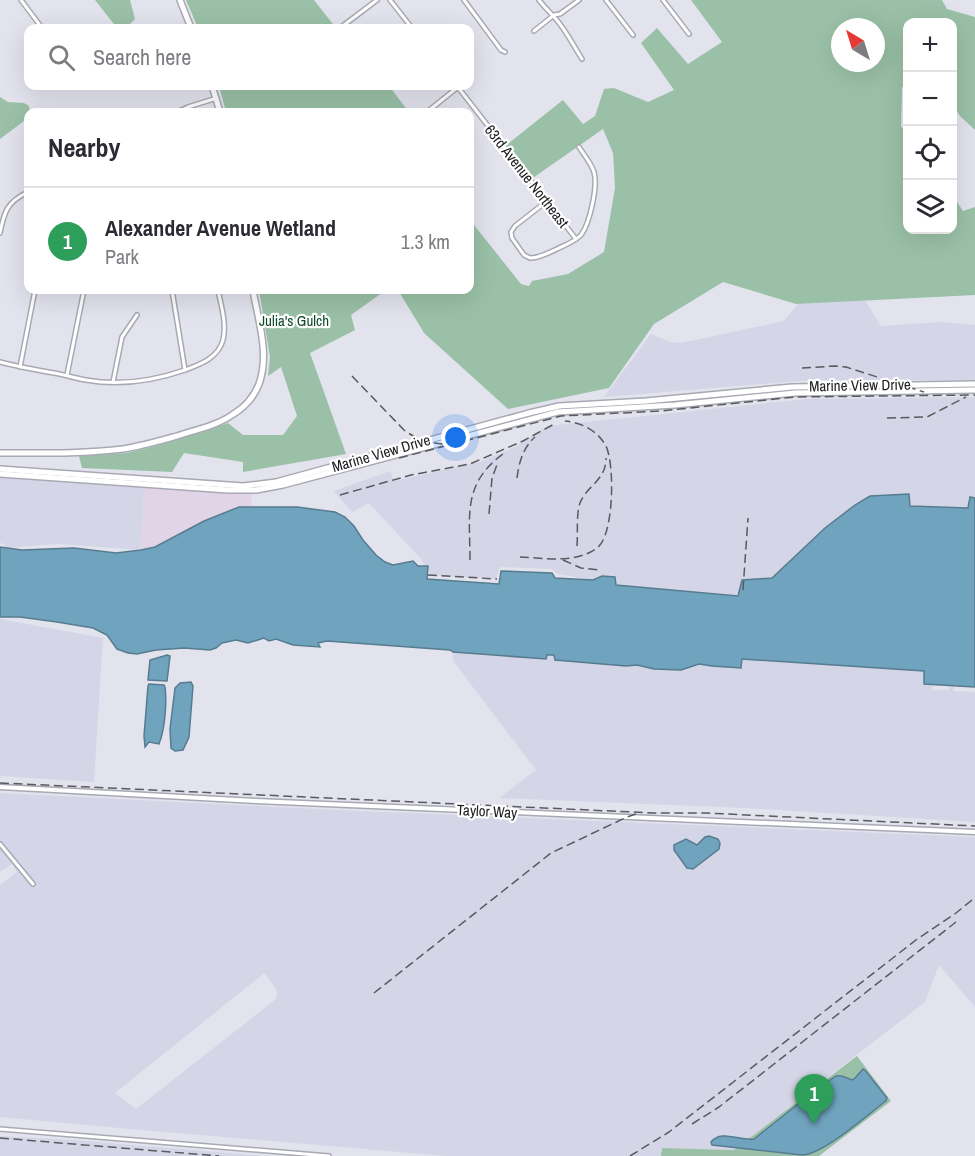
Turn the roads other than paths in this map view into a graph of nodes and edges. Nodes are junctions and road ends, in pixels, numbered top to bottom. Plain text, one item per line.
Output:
1 (21, 0) edge
2 (180, 0) edge
3 (377, 0) edge
4 (390, 0) edge
5 (464, 0) edge
6 (539, 0) edge
7 (579, 0) edge
8 (606, 0) edge
9 (663, 0) edge
10 (554, 15) junction
11 (39, 24) edge
12 (189, 24) edge
13 (345, 24) edge
14 (409, 24) edge
15 (534, 31) dead end
16 (689, 34) dead end
17 (633, 35) dead end
18 (505, 52) dead end
19 (582, 59) dead end
20 (214, 90) edge
21 (453, 90) edge
22 (461, 90) edge
23 (217, 98) junction
24 (186, 108) edge
25 (219, 108) edge
26 (432, 108) edge
27 (579, 147) dead end
28 (24, 194) edge
29 (547, 201) junction
30 (0, 233) edge
31 (576, 239) junction
32 (34, 294) edge
33 (83, 294) edge
34 (173, 294) edge
35 (219, 294) edge
36 (254, 294) edge
37 (137, 315) dead end
38 (0, 362) edge
39 (20, 367) junction
40 (185, 370) junction
41 (67, 375) junction
42 (113, 382) junction
43 (975, 384) edge
44 (975, 390) edge
45 (0, 453) edge
46 (0, 470) edge
47 (0, 474) edge
48 (0, 787) edge
49 (975, 832) edge
50 (0, 844) edge
51 (33, 884) dead end
52 (0, 1129) edge
53 (329, 1156) edge

1 - 11 street
2 - 12 main road
3 - 13 street
4 - 14 street
5 - 18 street
6 - 10 street
7 - 10 street
8 - 17 street
9 - 16 street
10 - 15 street
10 - 19 street
20 - 23 main road
21 - 26 street
22 - 29 street, 63rd Avenue Northeast
23 - 24 street
23 - 25 main road
27 - 31 street
28 - 30 street
29 - 31 street, 63rd Avenue Northeast
29 - 31 street
32 - 39 street
33 - 41 street
34 - 40 street
35 - 40 street
36 - 45 main road
37 - 42 street
38 - 39 street
39 - 41 street
40 - 42 street
41 - 42 street
43 - 46 main road, Marine View Drive
44 - 47 main road, Marine View Drive
48 - 49 street, Taylor Way
50 - 51 street
52 - 53 street

